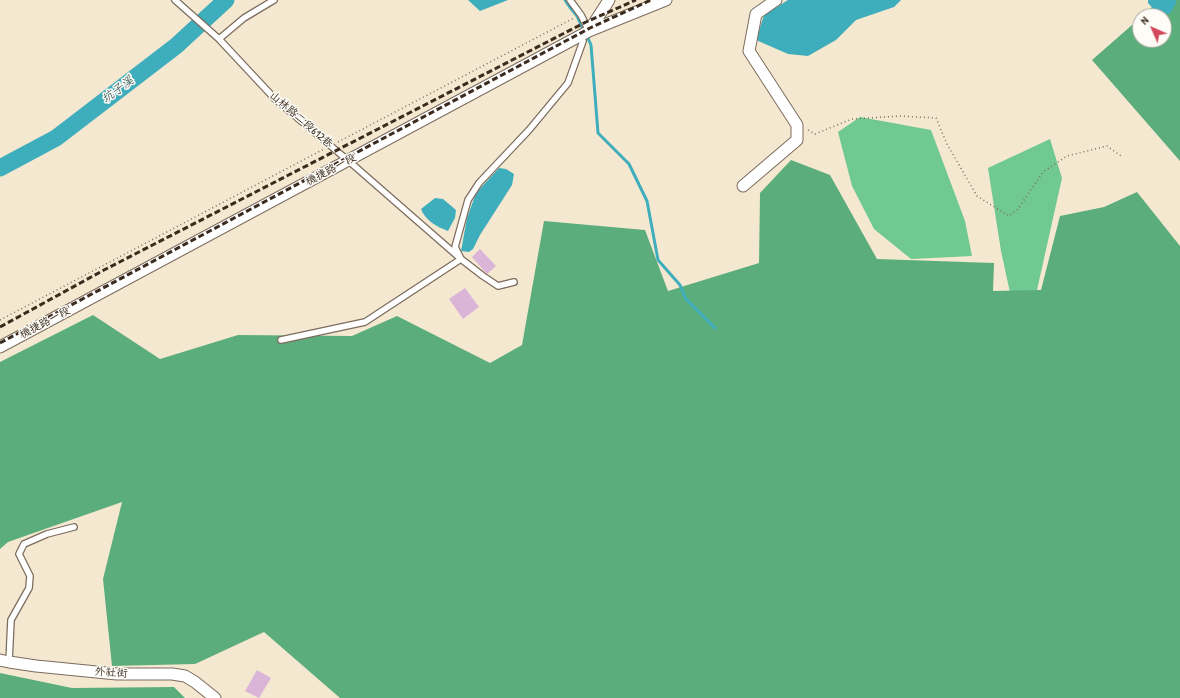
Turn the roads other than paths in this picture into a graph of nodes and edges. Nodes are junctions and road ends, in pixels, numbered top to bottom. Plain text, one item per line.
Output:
1 (175, 0) edge
2 (274, 0) edge
3 (570, 0) edge
4 (609, 0) edge
5 (666, 0) edge
6 (776, 0) edge
7 (585, 34) junction
8 (219, 39) junction
9 (349, 160) junction
10 (743, 186) dead end
11 (461, 259) junction
12 (514, 282) dead end
13 (281, 340) dead end
14 (0, 347) edge
15 (74, 527) dead end
16 (4, 661) edge
17 (215, 698) edge

1 - 8 lane, 山林路二段612巷
2 - 8 lane
3 - 7 lane
4 - 7 street
5 - 7 street, 機捷路一段
6 - 10 street
7 - 9 street, 機捷路一段
7 - 11 lane
8 - 9 lane, 山林路二段612巷
9 - 11 lane, 山林路二段612巷
9 - 14 street, 機捷路一段
11 - 12 lane, 山林路二段612巷
11 - 13 lane
15 - 16 lane
16 - 17 street, 外社街

